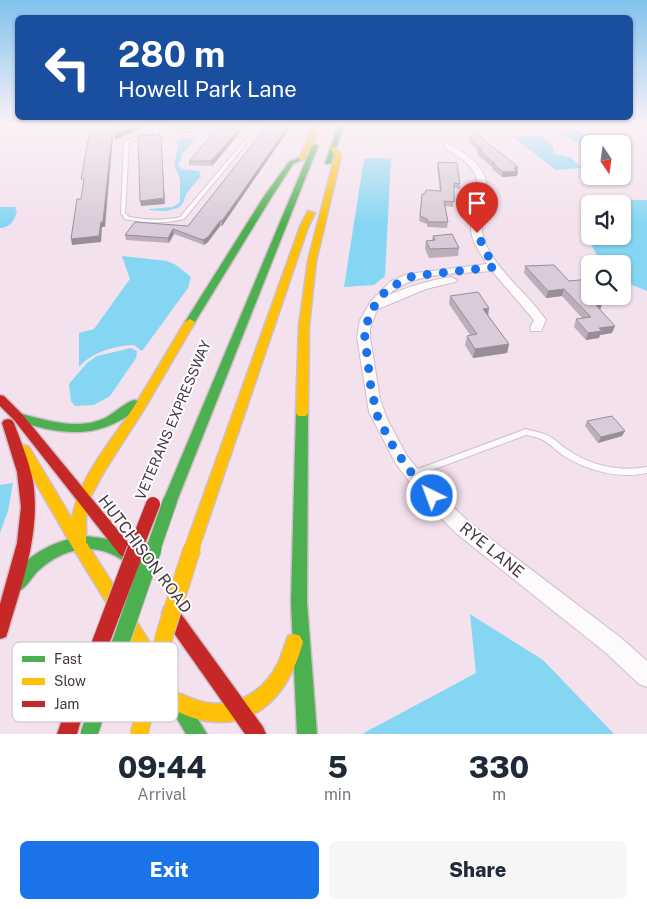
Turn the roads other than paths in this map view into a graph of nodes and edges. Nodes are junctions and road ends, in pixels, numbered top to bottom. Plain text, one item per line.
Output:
1 (125, 157) edge
2 (232, 157) edge
3 (311, 157) edge
4 (322, 157) edge
5 (330, 157) edge
6 (338, 157) edge
7 (464, 157) edge
8 (303, 158) joint
9 (316, 175) dead end
10 (307, 199) dead end
11 (304, 227) junction
12 (498, 270) junction
13 (436, 278) junction
14 (397, 284) junction
15 (409, 292) junction
16 (373, 308) junction
17 (536, 328) dead end
18 (213, 364) dead end
19 (161, 369) junction
20 (0, 400) edge
21 (13, 420) junction
22 (647, 470) edge
23 (413, 475) junction
24 (156, 497) dead end
25 (84, 498) junction
26 (78, 543) junction
27 (130, 557) junction
28 (153, 589) dead end
29 (299, 602) junction
30 (164, 605) dead end
31 (8, 606) junction
32 (0, 631) edge
33 (100, 642) edge
34 (121, 642) edge
35 (139, 642) edge
36 (163, 642) edge
37 (647, 676) edge
38 (178, 696) edge
39 (178, 704) edge
40 (238, 710) junction
41 (71, 722) edge
42 (93, 722) edge
43 (67, 734) edge
44 (89, 734) edge
45 (198, 734) edge
46 (256, 734) edge
47 (307, 734) edge

1 - 2 lane
3 - 34 main road, bridge
4 - 9 main road
5 - 11 main road
6 - 29 main road
7 - 12 street
8 - 18 main road, VETERANS EXPRESSWAY
8 - 19 main road
10 - 11 main road
11 - 36 main road, bridge
12 - 13 street, RYE LANE
12 - 17 street
13 - 14 street, RYE LANE
13 - 15 street, RYE LANE
14 - 15 street
14 - 16 street, RYE LANE
15 - 16 street, RYE LANE
16 - 23 street, RYE LANE
19 - 21 main road
19 - 25 main road
20 - 21 main road, HUTCHISON ROAD
21 - 25 main road, HUTCHISON ROAD
21 - 26 main road, HUTCHISON ROAD
21 - 31 main road
22 - 23 lane
23 - 37 street, RYE LANE
24 - 33 main road, VETERANS EXPRESSWAY, bridge
25 - 26 main road
25 - 27 main road, HUTCHISON ROAD
26 - 27 main road
26 - 31 main road
26 - 35 main road, HUTCHISON ROAD
27 - 28 main road, HUTCHISON ROAD
29 - 40 main road
29 - 47 main road
30 - 40 main road, HUTCHISON ROAD
31 - 32 main road
38 - 40 main road
39 - 45 main road, HUTCHISON ROAD
40 - 46 main road, HUTCHISON ROAD
41 - 43 main road, VETERANS EXPRESSWAY, bridge
42 - 44 main road, bridge

